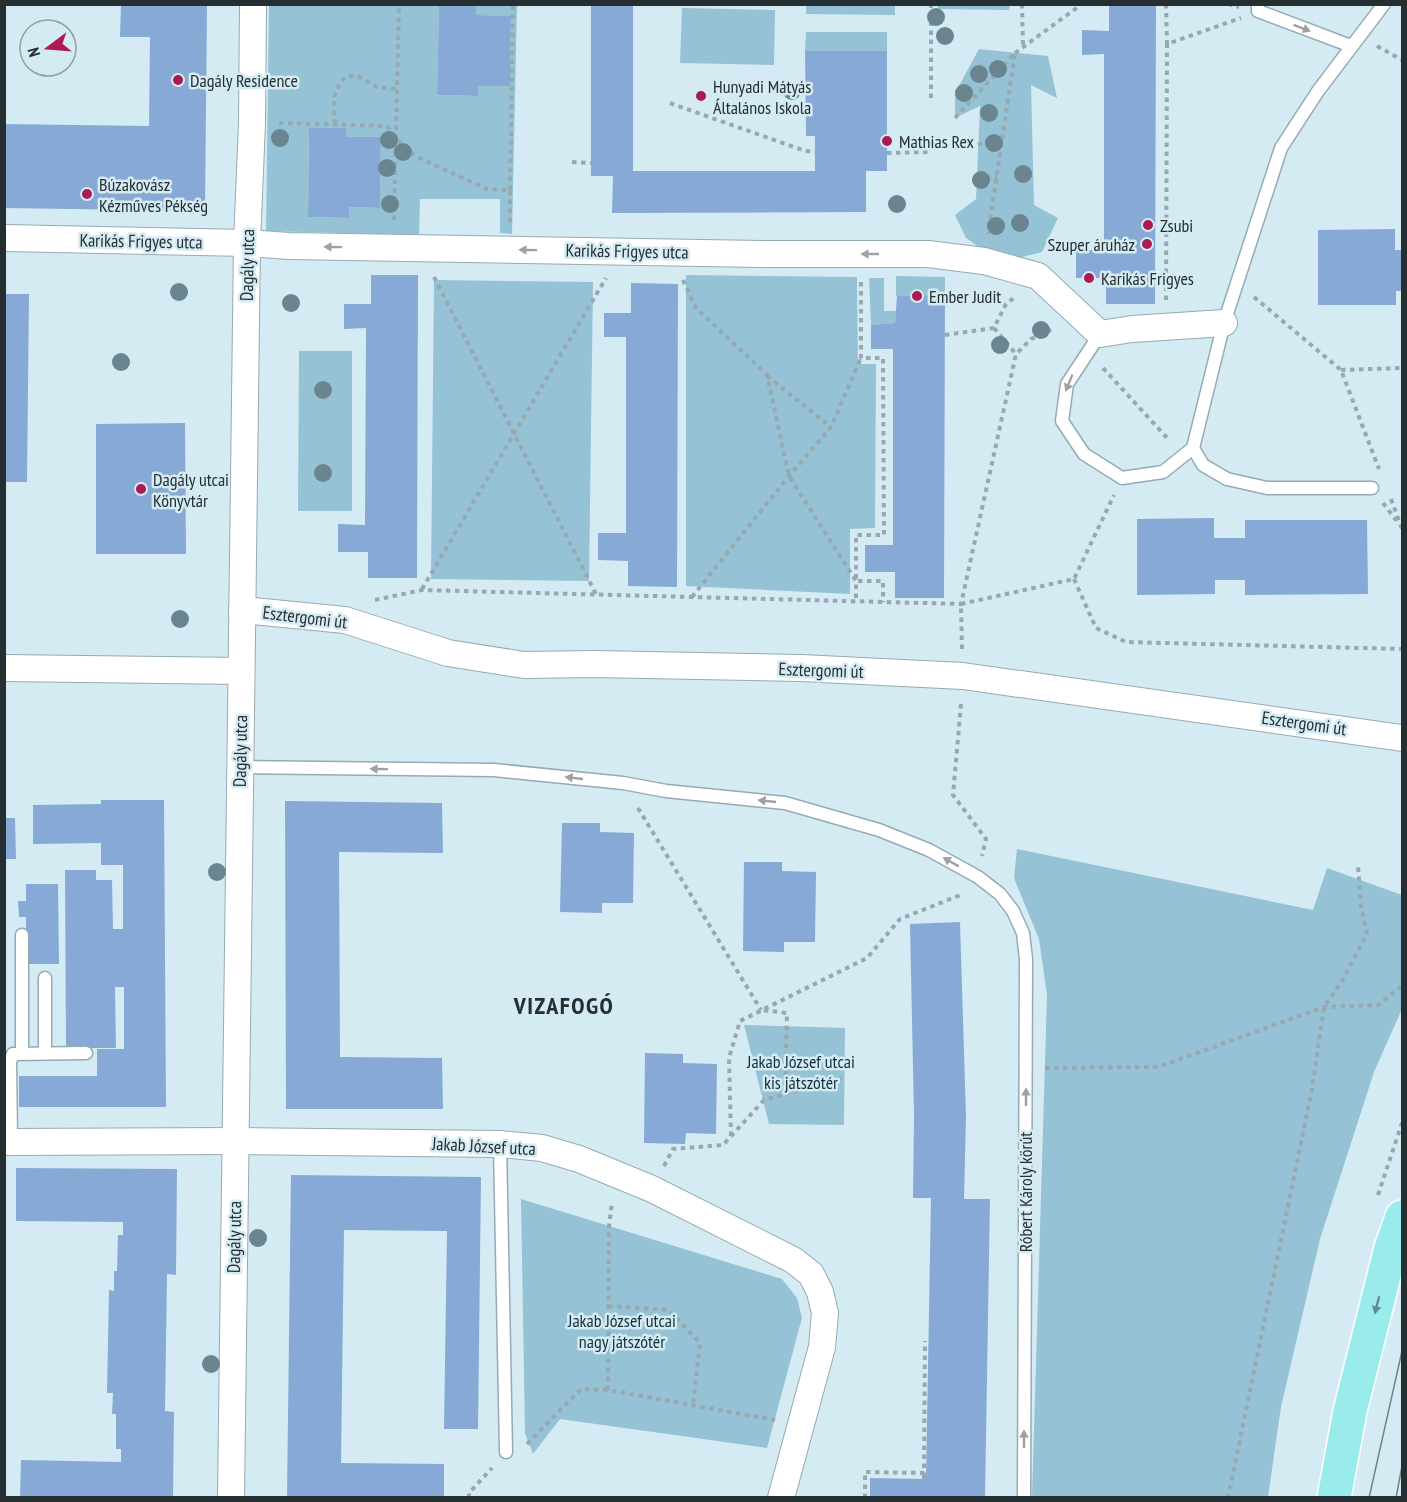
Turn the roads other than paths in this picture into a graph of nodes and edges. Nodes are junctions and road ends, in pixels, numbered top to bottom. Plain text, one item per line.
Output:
1 (253, 4) edge
2 (1384, 4) edge
3 (1258, 8) edge
4 (1355, 41) junction
5 (4, 238) edge
6 (247, 243) junction
7 (1224, 323) junction
8 (1100, 334) junction
9 (1193, 448) junction
10 (1372, 488) road end
11 (242, 610) junction
12 (4, 668) edge
13 (241, 671) junction
14 (1402, 738) edge
15 (240, 767) junction
16 (22, 935) dead end
17 (45, 978) dead end
18 (22, 1053) junction
19 (45, 1053) junction
20 (86, 1053) dead end
21 (8, 1141) edge
22 (236, 1141) junction
23 (500, 1144) junction
24 (1402, 1217) edge
25 (506, 1452) road end
26 (231, 1497) edge
27 (781, 1497) edge
28 (1024, 1497) edge
29 (1334, 1497) edge

1 - 6 street, Dagály utca
2 - 4 lane
3 -> 4 lane
4 - 7 lane
5 - 6 street, Karikás Frigyes utca
8 -> 6 street, Karikás Frigyes utca
6 - 11 street, Dagály utca
7 - 8 street
7 - 9 lane
8 -> 9 lane
9 - 10 lane
11 - 13 street, Dagály utca
11 - 14 street, Esztergomi út
12 - 13 street
13 - 15 street, Dagály utca
15 - 22 street, Dagály utca
28 -> 15 lane, Róbert Károly körút
16 - 18 lane
17 - 19 lane
18 - 19 lane
18 - 21 lane
19 - 20 lane
21 - 22 street, Jakab József utca
22 - 23 street, Jakab József utca
22 - 26 street, Dagály utca
23 - 25 lane
23 - 27 street, Jakab József utca
24 -> 29 main road

